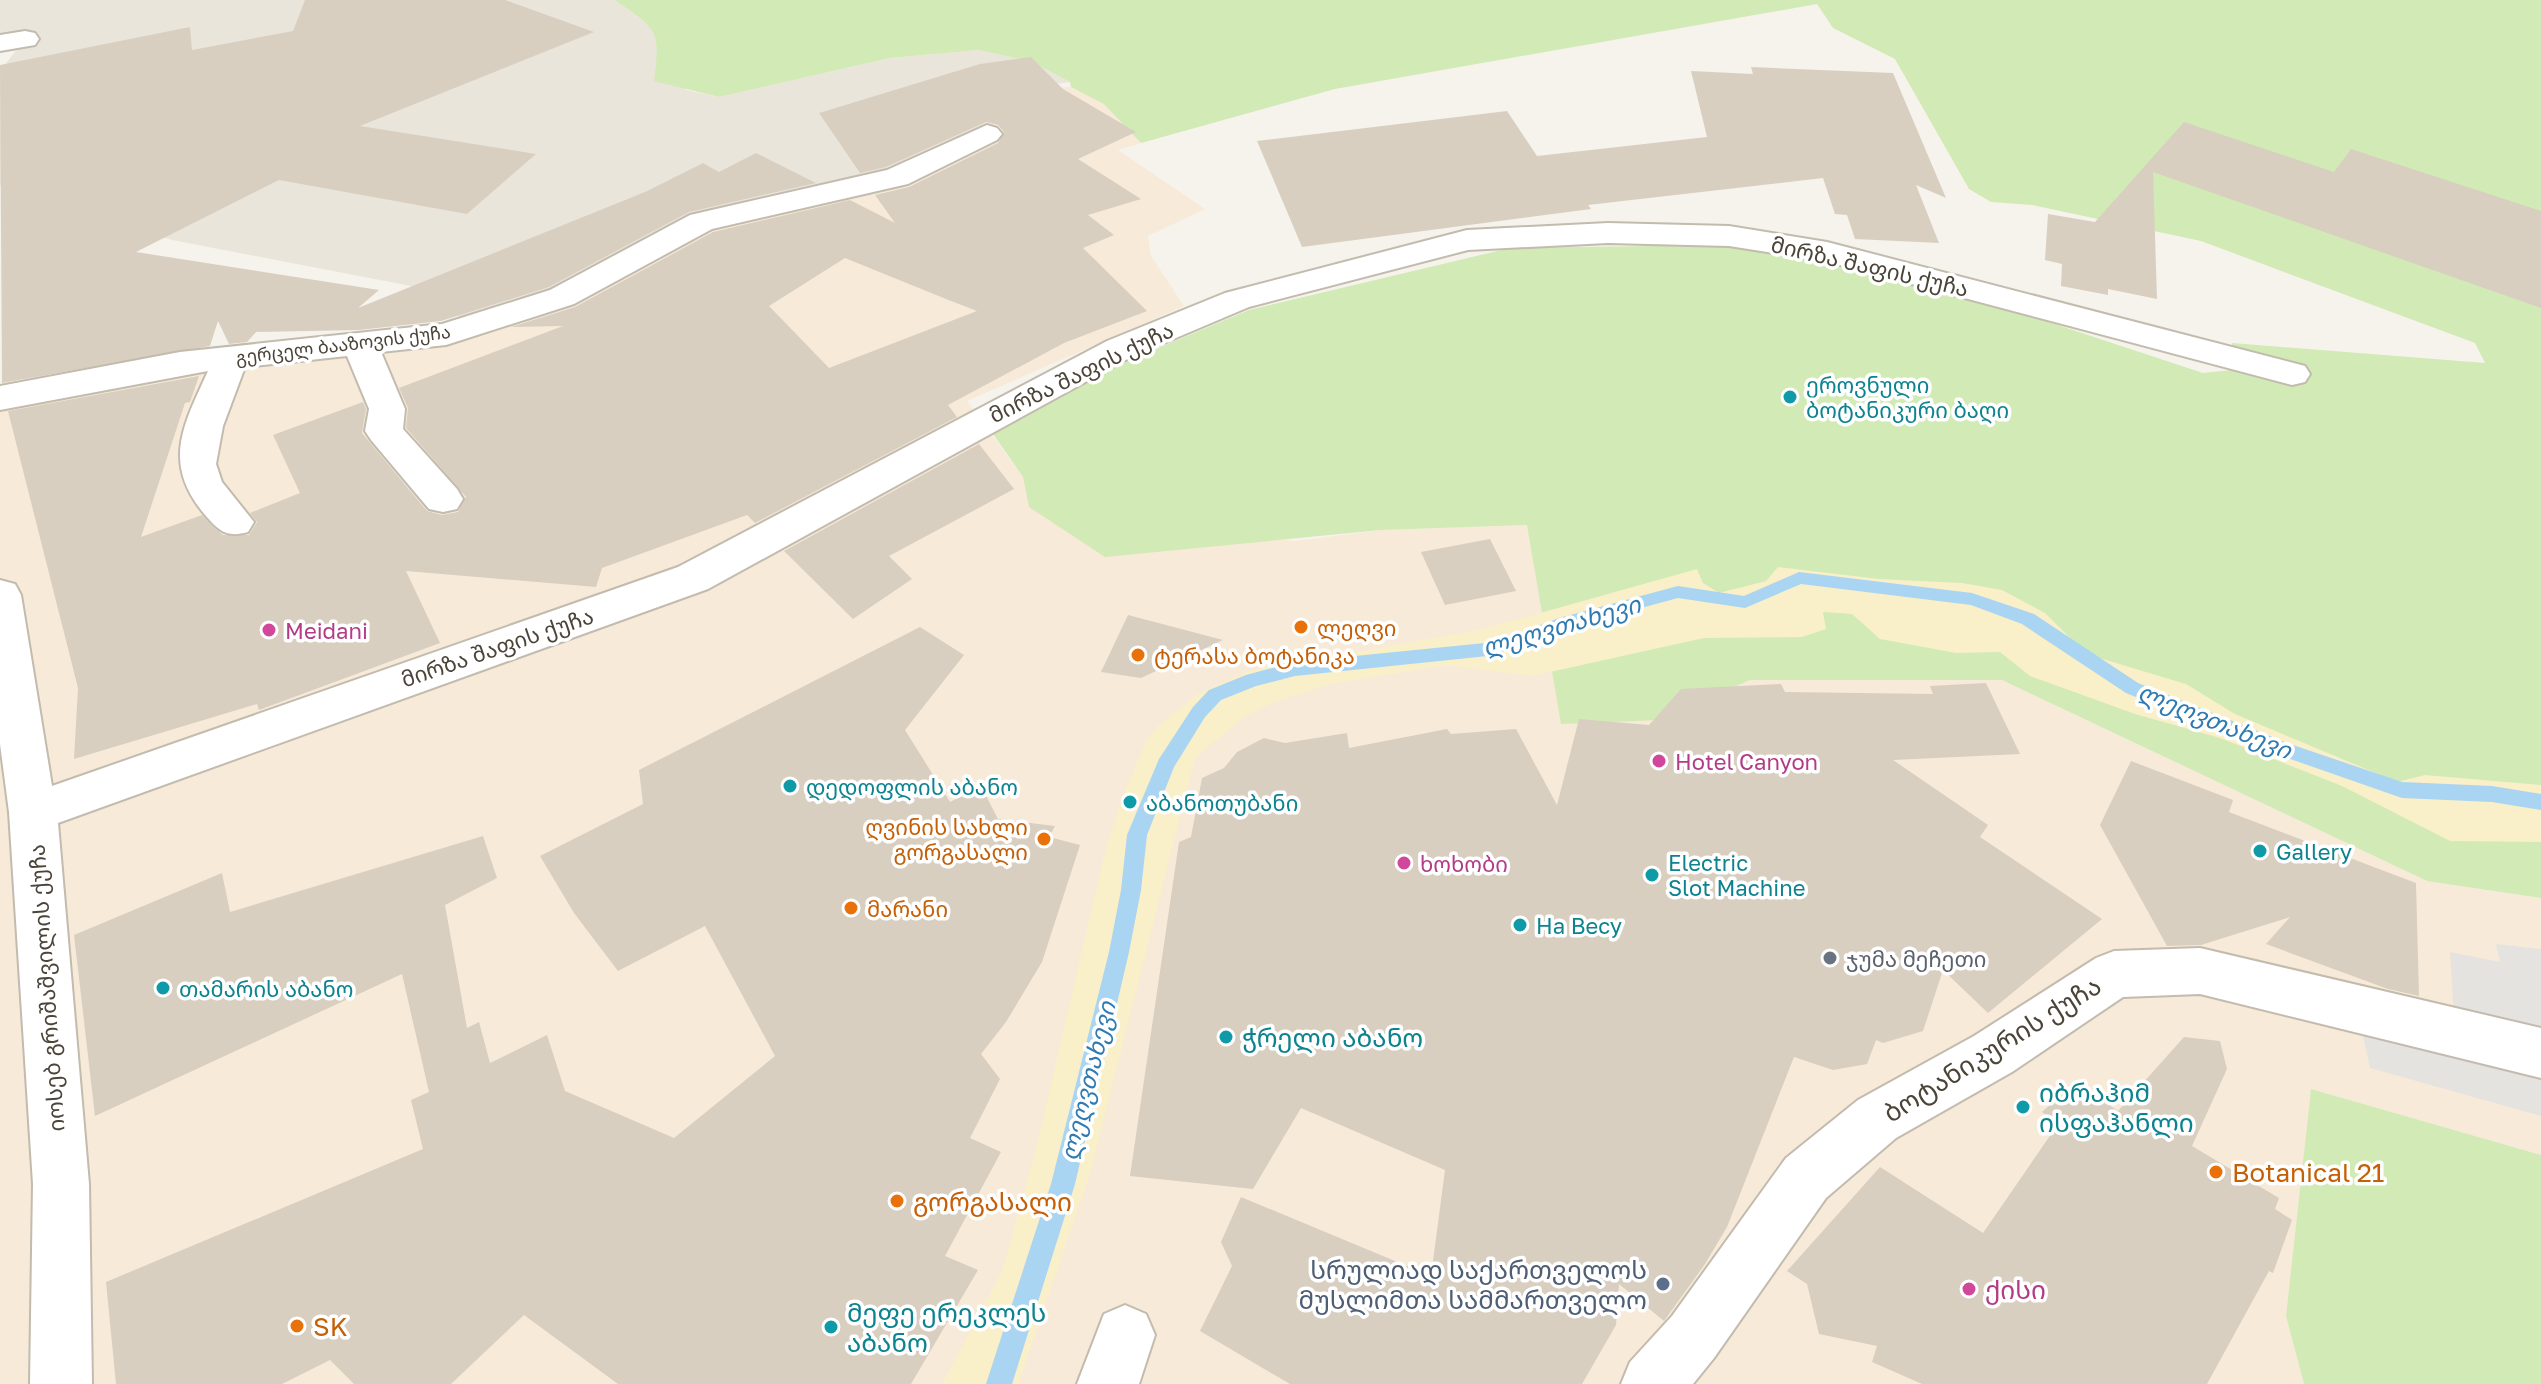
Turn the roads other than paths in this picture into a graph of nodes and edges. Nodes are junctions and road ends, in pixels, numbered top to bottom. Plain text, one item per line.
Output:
1 (987, 134) dead end
2 (360, 343) junction
3 (232, 357) junction
4 (2292, 374) dead end
5 (0, 398) edge
6 (443, 499) dead end
7 (234, 522) dead end
8 (0, 595) edge
9 (33, 812) junction
10 (2541, 1053) edge
11 (61, 1384) edge
12 (1652, 1384) edge

1 - 2 street, გერცელ ბააზოვის ქუჩა
2 - 3 street, გერცელ ბააზოვის ქუჩა
2 - 6 street
3 - 5 street, გერცელ ბააზოვის ქუჩა
3 - 7 street
4 - 9 street, მირზა შაფის ქუჩა
8 - 9 street, იოსებ გრიშაშვილის ქუჩა
9 - 11 street, იოსებ გრიშაშვილის ქუჩა
10 - 12 street, ბოტანიკურის ქუჩა

